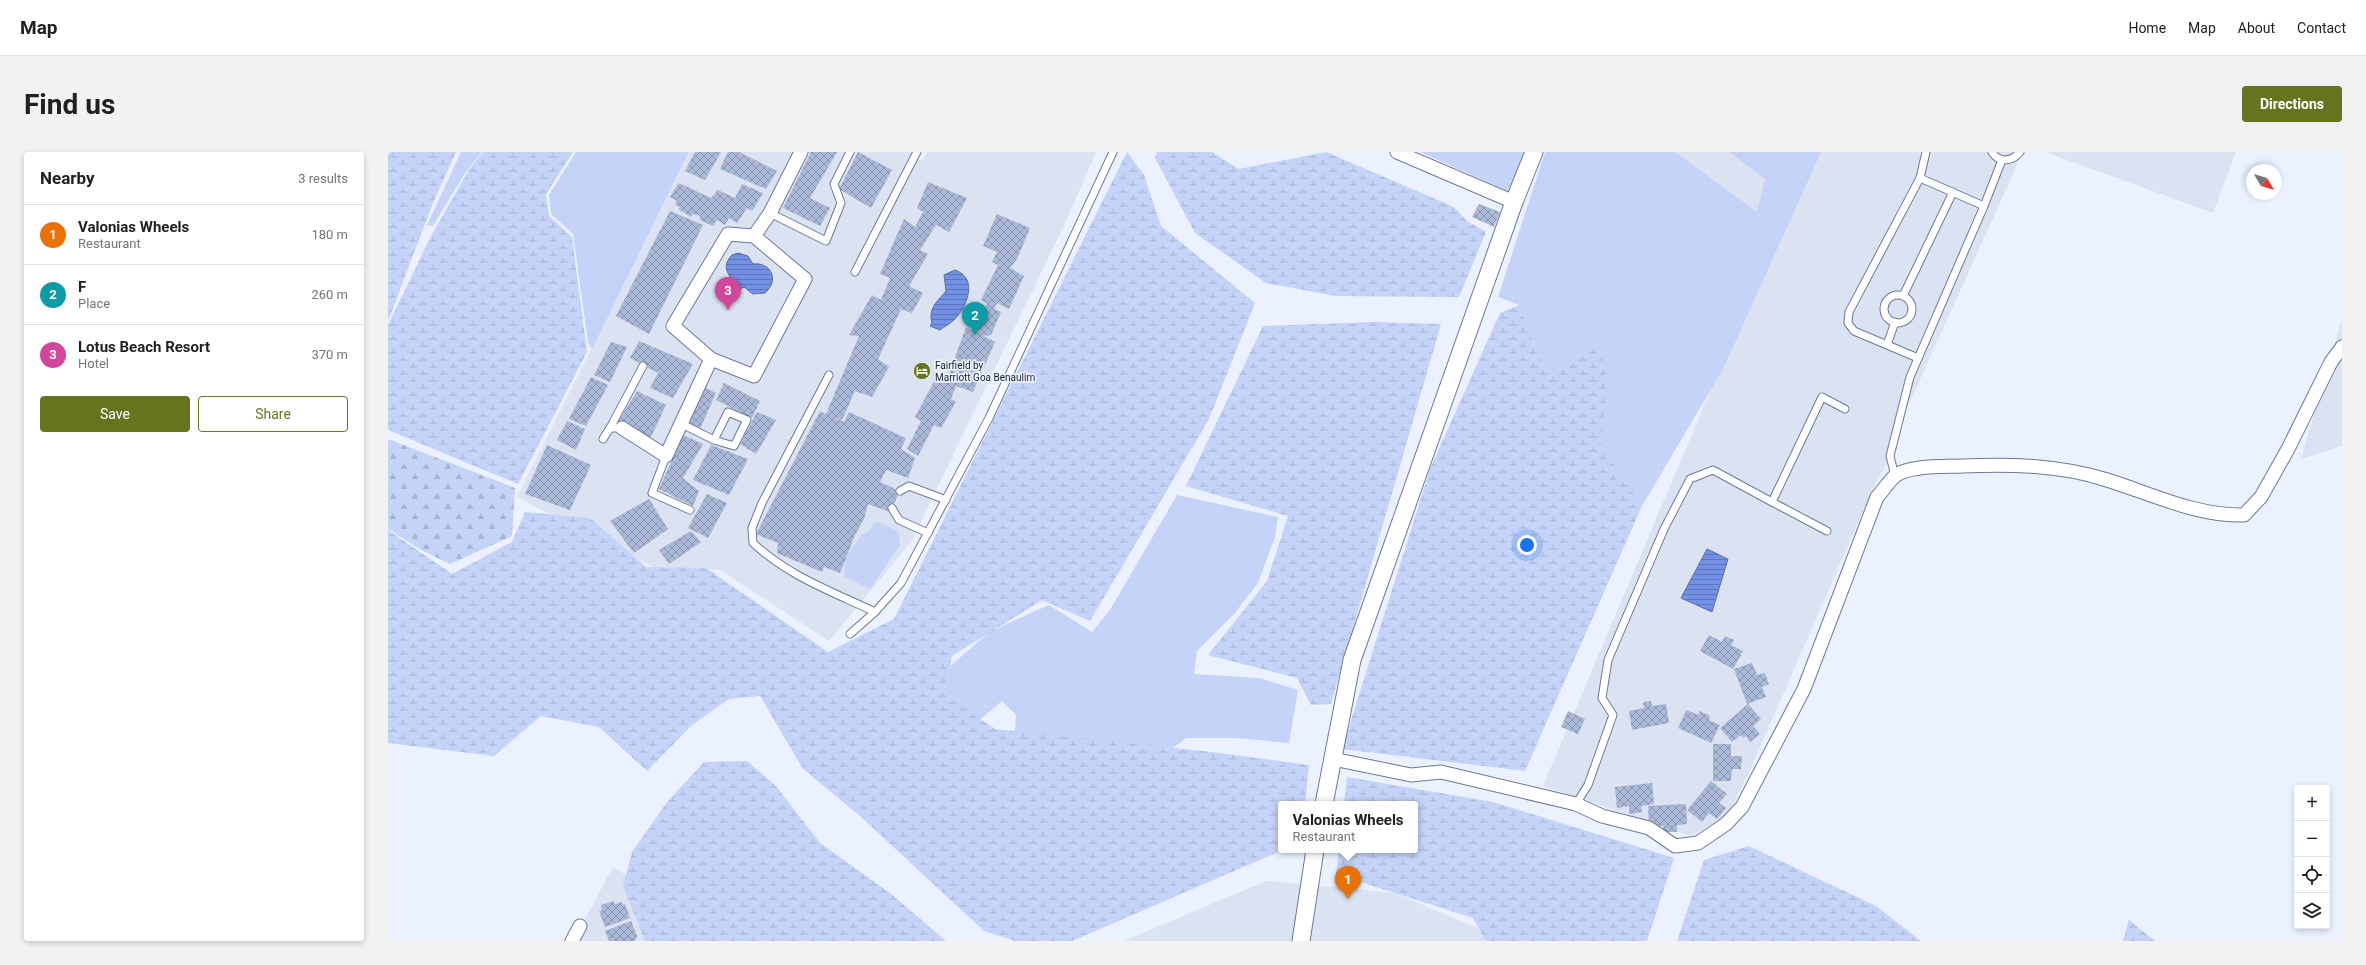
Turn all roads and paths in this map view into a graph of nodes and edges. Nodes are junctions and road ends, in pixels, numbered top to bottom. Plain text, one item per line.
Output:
1 (801, 152) edge
2 (850, 152) edge
3 (917, 152) edge
4 (1113, 152) edge
5 (1397, 152) edge
6 (1534, 152) edge
7 (1926, 152) edge
8 (1992, 152) edge
9 (2020, 152) edge
10 (2002, 160) junction
11 (1920, 178) junction
12 (1953, 192) junction
13 (1514, 202) junction
14 (1984, 206) junction
15 (770, 213) junction
16 (754, 236) junction
17 (855, 272) dead end
18 (1903, 296) junction
19 (1896, 322) junction
20 (1887, 345) junction
21 (2342, 347) edge
22 (1918, 358) junction
23 (711, 359) junction
24 (642, 366) dead end
25 (829, 375) dead end
26 (1845, 409) dead end
27 (680, 423) junction
28 (616, 428) junction
29 (603, 439) dead end
30 (714, 440) junction
31 (666, 456) junction
32 (1895, 476) junction
33 (900, 491) dead end
34 (946, 500) junction
35 (1772, 502) junction
36 (892, 508) dead end
37 (690, 510) dead end
38 (1827, 531) dead end
39 (928, 533) junction
40 (875, 612) junction
41 (850, 634) dead end
42 (1333, 759) junction
43 (1325, 801) edge
44 (1576, 804) junction
45 (1315, 853) edge
46 (580, 926) dead end
47 (572, 941) edge
48 (1301, 941) edge

1 - 15 street
2 - 15 lane
3 - 17 lane
4 - 34 lane
5 - 13 street
6 - 13 street
7 - 11 lane
8 - 10 lane
9 - 10 lane
10 - 14 lane
11 - 12 lane
11 - 20 lane
12 - 14 lane
12 - 18 lane
13 - 42 street
14 - 22 lane
15 - 16 street
16 - 23 street
16 - 23 street
18 - 19 lane
18 - 19 lane
19 - 20 lane
20 - 22 lane
21 - 32 street
22 - 32 lane
23 - 27 street
24 - 28 lane
25 - 40 lane
26 - 35 lane
27 - 30 lane
27 - 31 street
28 - 29 lane
28 - 31 street
30 - 30 lane
31 - 37 lane
32 - 44 street
33 - 34 lane
34 - 39 lane
35 - 38 lane
35 - 44 lane
36 - 39 lane
39 - 40 lane
40 - 41 lane
42 - 43 street
42 - 44 street
45 - 48 street
46 - 47 street

